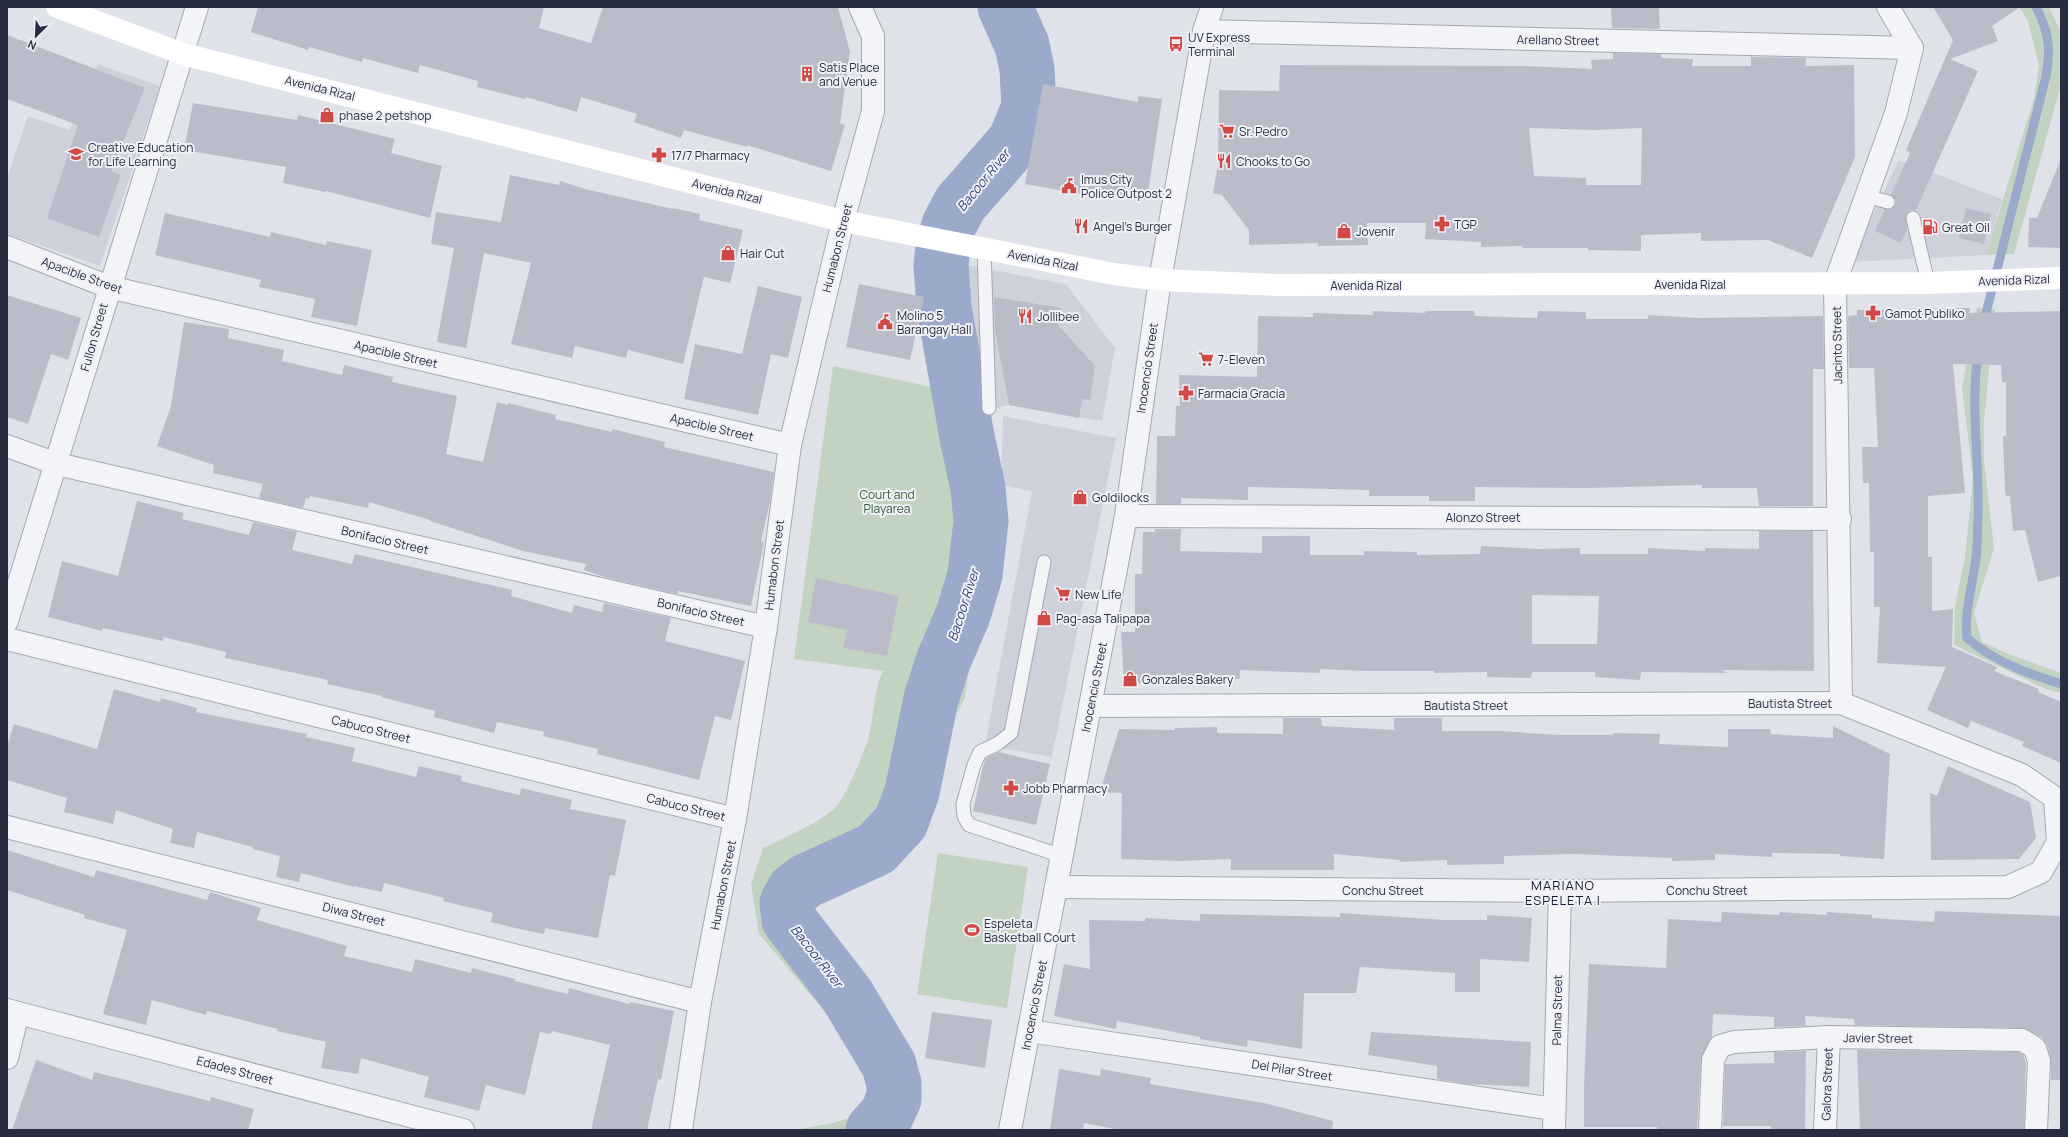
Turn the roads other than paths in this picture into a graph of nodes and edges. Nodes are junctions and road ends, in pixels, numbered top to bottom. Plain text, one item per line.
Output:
1 (57, 7) edge
2 (197, 7) edge
3 (860, 7) edge
4 (1212, 7) edge
5 (1888, 7) edge
6 (1204, 31) junction
7 (1912, 48) junction
8 (183, 54) junction
9 (1866, 196) junction
10 (1888, 202) dead end
11 (1912, 218) dead end
12 (843, 221) junction
13 (7, 247) edge
14 (977, 247) junction
15 (2061, 278) edge
16 (1160, 280) junction
17 (1836, 283) junction
18 (1928, 283) junction
19 (109, 287) junction
20 (989, 408) dead end
21 (790, 445) junction
22 (7, 446) edge
23 (57, 464) junction
24 (1126, 516) junction
25 (1840, 519) junction
26 (1044, 562) dead end
27 (7, 621) edge
28 (766, 626) junction
29 (7, 639) edge
30 (1841, 703) junction
31 (1090, 706) junction
32 (735, 819) junction
33 (7, 827) edge
34 (1062, 856) junction
35 (1056, 887) junction
36 (1560, 891) junction
37 (700, 1002) junction
38 (13, 1011) edge
39 (1029, 1031) junction
40 (1829, 1038) junction
41 (7, 1058) edge
42 (1554, 1120) edge
43 (463, 1130) edge
44 (681, 1130) edge
45 (1010, 1130) edge
46 (1710, 1130) edge
47 (1825, 1130) edge
48 (2036, 1130) edge

1 - 8 main road, Avenida Rizal
2 - 8 street, Fullon Street
3 - 12 street, Humabon Street
4 - 6 street, Inocencio Street
5 - 7 street
6 - 7 street, Arellano Street
6 - 16 street, Inocencio Street
7 - 9 street, Jacinto Street
8 - 12 main road, Avenida Rizal
8 - 19 street, Fullon Street
9 - 10 lane
9 - 17 street, Jacinto Street
11 - 18 lane
12 - 14 main road, Avenida Rizal
12 - 21 street, Humabon Street
13 - 19 street, Apacible Street
14 - 16 main road, Avenida Rizal
14 - 20 lane
15 - 18 main road, Avenida Rizal
16 - 17 main road, Avenida Rizal
16 - 24 street, Inocencio Street
17 - 18 main road, Avenida Rizal
17 - 25 street, Jacinto Street
19 - 21 street, Apacible Street
19 - 23 street, Fullon Street
21 - 28 street, Humabon Street
22 - 23 street, Bonifacio Street
23 - 27 street, Fullon Street
23 - 28 street, Bonifacio Street
24 - 25 street, Alonzo Street
24 - 31 street, Inocencio Street
25 - 30 street, Jacinto Street
26 - 34 lane
28 - 32 street, Humabon Street
29 - 32 street, Cabuco Street
30 - 31 street, Bautista Street
30 - 36 street, Conchu Street
31 - 34 street, Inocencio Street
32 - 37 street, Humabon Street
33 - 37 street, Diwa Street
34 - 35 street, Inocencio Street
35 - 36 street, Conchu Street
35 - 39 street, Inocencio Street
36 - 42 street, Palma Street
37 - 44 street, Humabon Street
38 - 41 street
38 - 43 street, Edades Street
39 - 42 street, Del Pilar Street
39 - 45 street, Inocencio Street
40 - 46 street, Javier Street
40 - 47 street, Galora Street
40 - 48 street, Javier Street

